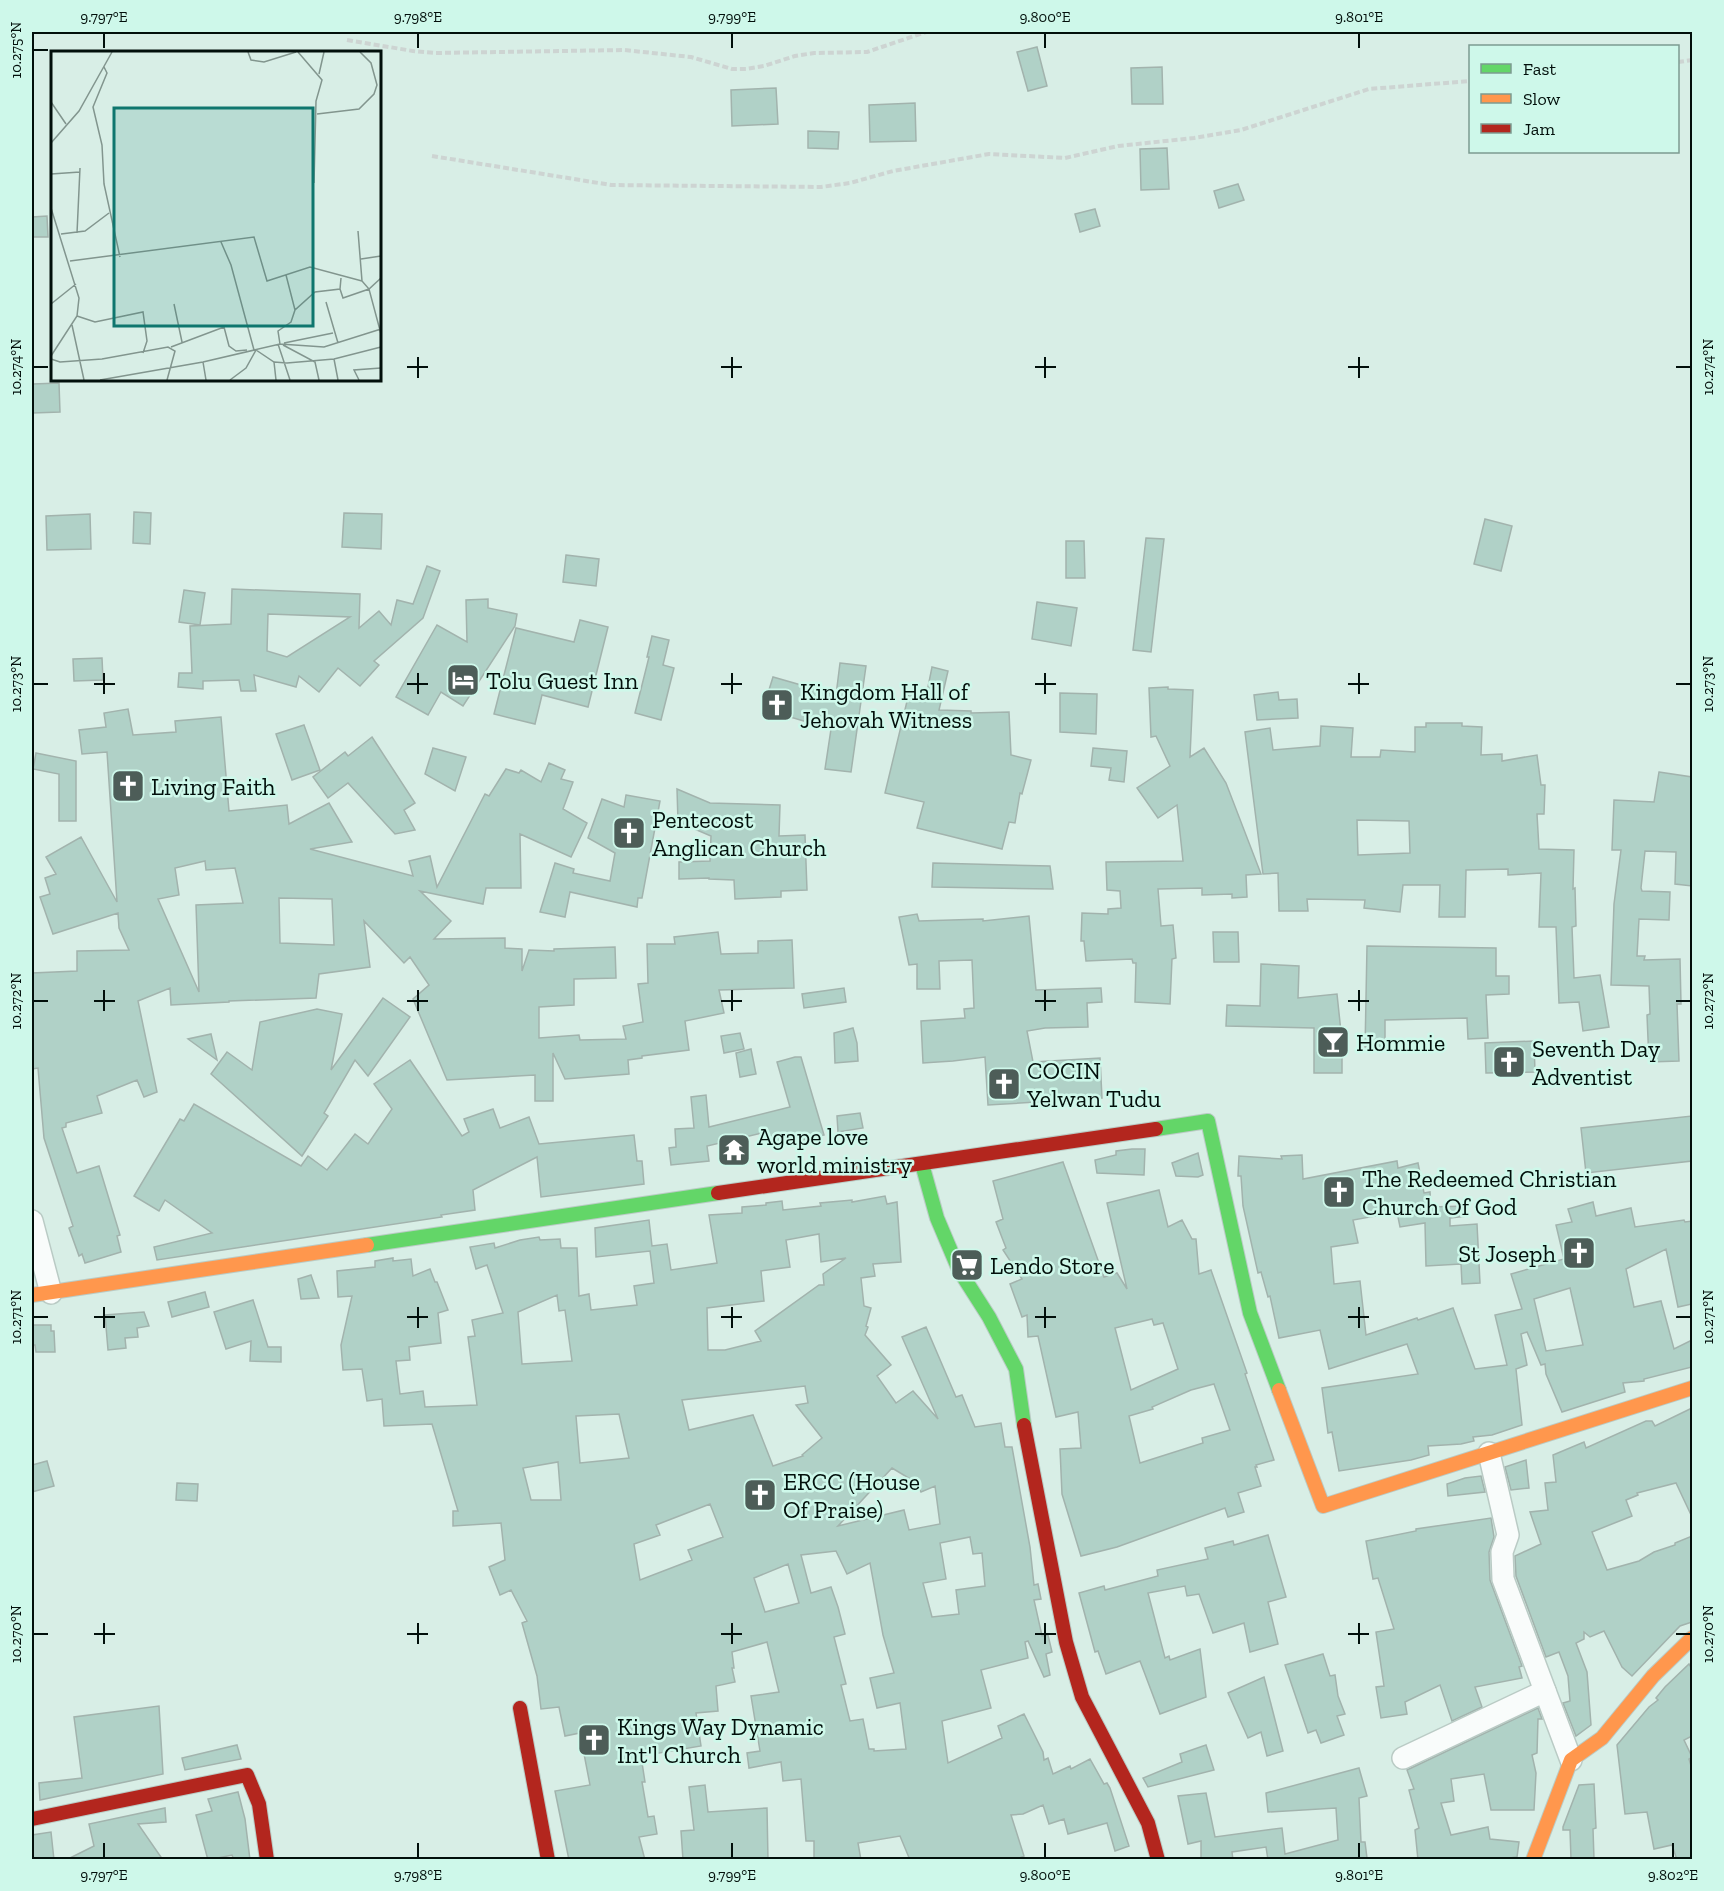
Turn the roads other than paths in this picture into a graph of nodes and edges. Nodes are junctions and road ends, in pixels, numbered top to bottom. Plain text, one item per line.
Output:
1 (922, 1164) junction
2 (32, 1221) edge
3 (41, 1294) edge
4 (1692, 1388) edge
5 (1489, 1453) junction
6 (1692, 1638) edge
7 (1545, 1691) junction
8 (520, 1708) dead end
9 (1404, 1758) dead end
10 (1571, 1760) junction
11 (32, 1819) edge
12 (267, 1860) edge
13 (548, 1860) edge
14 (1158, 1860) edge
15 (1533, 1860) edge

1 - 3 street
1 - 5 street
1 - 14 street
2 - 3 street
4 - 5 street
5 - 7 street
6 - 10 street
7 - 9 street
7 - 10 street
8 - 13 street
10 - 15 street
11 - 12 street

